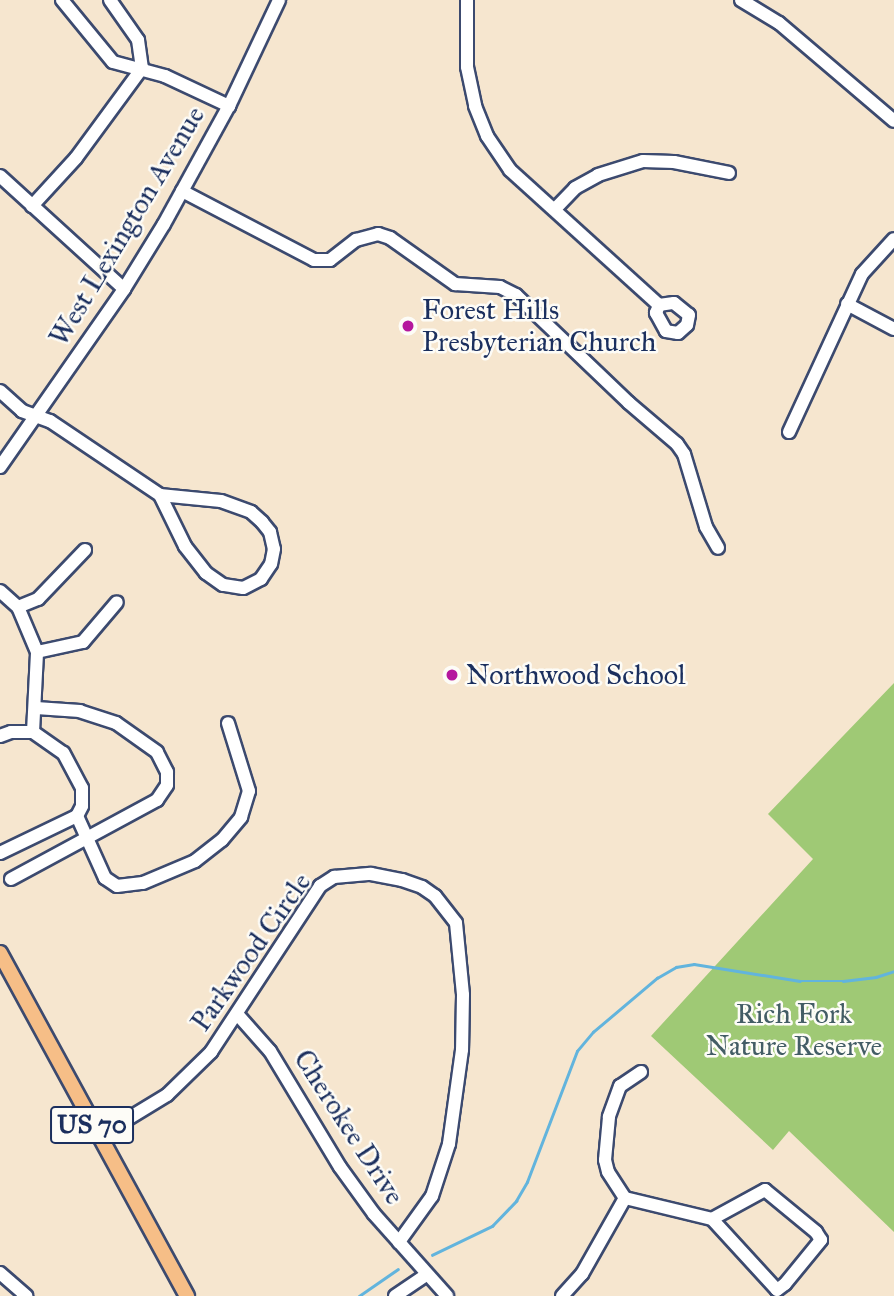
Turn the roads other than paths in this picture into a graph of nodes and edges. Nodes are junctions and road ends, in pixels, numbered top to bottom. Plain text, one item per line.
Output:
1 (62, 0) edge
2 (110, 0) edge
3 (279, 0) edge
4 (467, 0) edge
5 (741, 0) edge
6 (142, 68) junction
7 (229, 106) junction
8 (894, 121) edge
9 (729, 173) dead end
10 (0, 176) edge
11 (182, 191) junction
12 (32, 206) junction
13 (555, 209) junction
14 (894, 239) edge
15 (124, 289) junction
16 (847, 304) junction
17 (659, 305) dead end
18 (894, 329) edge
19 (0, 391) edge
20 (36, 416) junction
21 (789, 432) dead end
22 (0, 467) edge
23 (160, 495) junction
24 (718, 548) dead end
25 (85, 550) dead end
26 (0, 591) edge
27 (117, 602) dead end
28 (18, 607) junction
29 (37, 652) junction
30 (36, 708) junction
31 (228, 723) dead end
32 (33, 732) junction
33 (0, 736) edge
34 (77, 816) junction
35 (88, 837) junction
36 (0, 853) edge
37 (10, 879) dead end
38 (0, 953) edge
39 (238, 1015) junction
40 (641, 1072) dead end
41 (98, 1137) junction
42 (625, 1198) junction
43 (712, 1219) junction
44 (399, 1242) junction
45 (0, 1273) edge
46 (426, 1275) junction
47 (568, 1293) edge
48 (26, 1296) edge
49 (187, 1296) edge
50 (395, 1296) edge
51 (447, 1296) edge

1 - 6 street
2 - 6 street
3 - 7 street, West Lexington Avenue
4 - 13 street
5 - 8 street
6 - 7 street
6 - 12 street
7 - 11 street, West Lexington Avenue
9 - 13 street
10 - 12 street
11 - 15 street, West Lexington Avenue
11 - 24 street
12 - 15 street
13 - 17 street
14 - 16 street
15 - 20 street, West Lexington Avenue
16 - 18 street
16 - 21 street
19 - 20 street
20 - 22 street, West Lexington Avenue
20 - 23 street
23 - 23 street
25 - 28 street
26 - 28 street
27 - 29 street
28 - 29 street
29 - 30 street
30 - 32 street
30 - 35 street
31 - 35 street
32 - 33 street
32 - 34 street
34 - 35 street
34 - 36 street
35 - 37 street
38 - 41 main road, US 70
39 - 41 street, Parkwood Circle
39 - 44 street, Cherokee Drive
39 - 44 street, Parkwood Circle
40 - 42 street
41 - 49 main road, US 70
42 - 43 street
42 - 47 street
43 - 43 street
44 - 46 street, Cherokee Drive
45 - 48 street
46 - 50 street
46 - 51 street, Cherokee Drive

